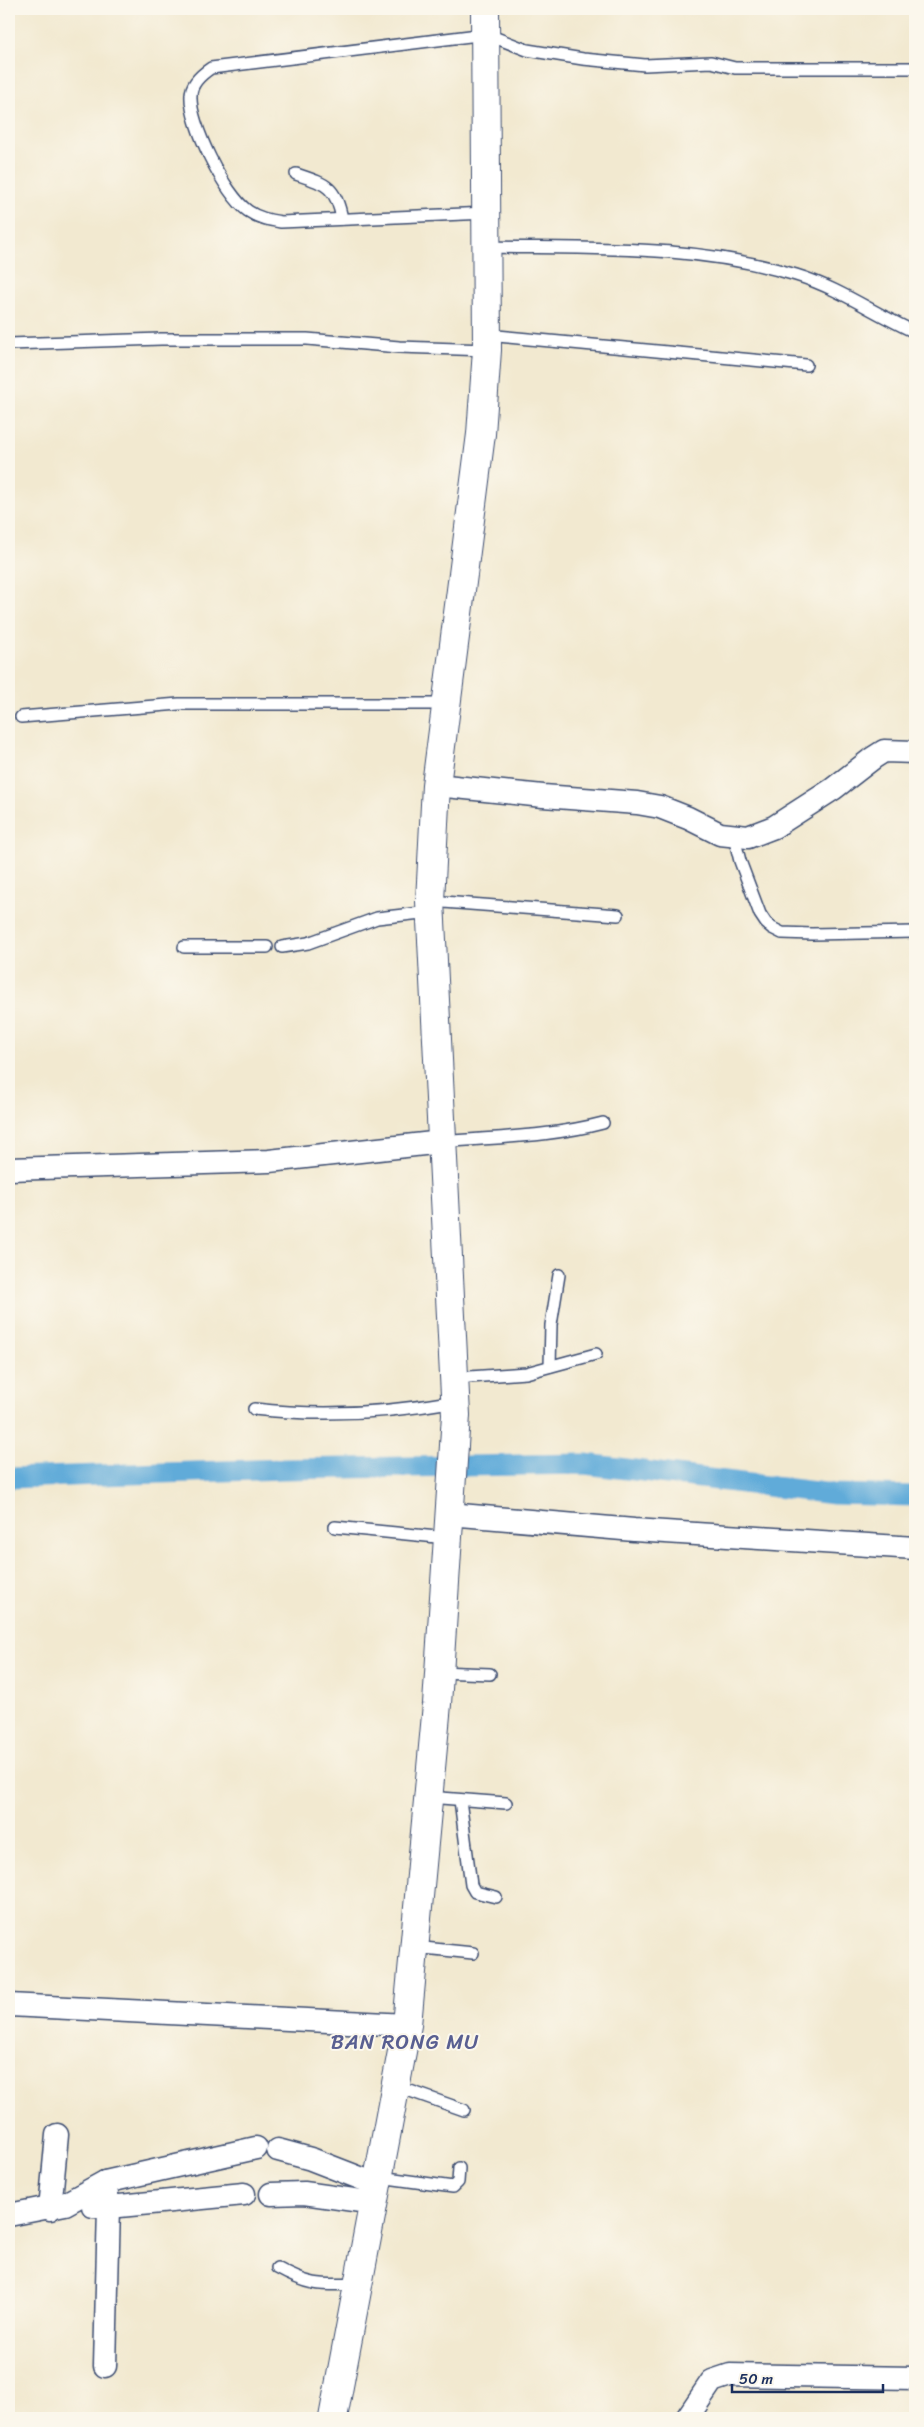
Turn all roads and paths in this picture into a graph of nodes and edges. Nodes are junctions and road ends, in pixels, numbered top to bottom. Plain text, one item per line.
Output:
1 (485, 21) edge
2 (915, 68) edge
3 (296, 174) dead end
4 (487, 213) junction
5 (342, 219) junction
6 (487, 247) junction
7 (915, 332) edge
8 (487, 343) junction
9 (9, 344) edge
10 (806, 365) dead end
11 (446, 704) junction
12 (21, 717) dead end
13 (915, 752) edge
14 (436, 784) junction
15 (734, 837) junction
16 (430, 906) junction
17 (618, 915) dead end
18 (915, 932) edge
19 (184, 946) dead end
20 (267, 947) dead end
21 (282, 947) dead end
22 (602, 1123) dead end
23 (442, 1142) junction
24 (9, 1170) edge
25 (559, 1275) dead end
26 (596, 1354) dead end
27 (550, 1366) junction
28 (456, 1398) junction
29 (254, 1409) dead end
30 (448, 1526) junction
31 (335, 1527) dead end
32 (915, 1548) edge
33 (439, 1672) junction
34 (490, 1674) dead end
35 (428, 1797) junction
36 (460, 1800) junction
37 (506, 1803) dead end
38 (496, 1897) dead end
39 (414, 1947) junction
40 (473, 1952) dead end
41 (9, 2006) edge
42 (407, 2025) junction
43 (396, 2086) junction
44 (464, 2110) dead end
45 (57, 2135) dead end
46 (256, 2148) dead end
47 (278, 2150) dead end
48 (459, 2168) dead end
49 (105, 2182) junction
50 (378, 2188) junction
51 (244, 2194) dead end
52 (271, 2194) dead end
53 (58, 2206) junction
54 (109, 2207) junction
55 (9, 2215) edge
56 (278, 2268) dead end
57 (359, 2284) junction
58 (105, 2366) dead end
59 (915, 2378) edge
60 (333, 2418) edge
61 (687, 2418) edge

1 - 2 lane
1 - 4 street
1 - 5 lane
3 - 5 lane
4 - 5 lane
4 - 6 street
6 - 7 lane
6 - 8 street
8 - 9 lane
8 - 10 lane
8 - 11 street
11 - 12 lane
11 - 14 street
13 - 15 street
14 - 15 street
14 - 16 street
15 - 18 lane
16 - 17 lane
16 - 21 lane
16 - 23 street
19 - 20 lane
22 - 23 lane
23 - 24 street
23 - 28 street
25 - 27 lane
26 - 27 lane
27 - 28 lane
28 - 29 lane
28 - 30 street
30 - 31 lane
30 - 32 street
30 - 33 street
33 - 34 lane
33 - 35 street
35 - 36 lane
35 - 39 street
36 - 37 lane
36 - 38 lane
39 - 40 lane
39 - 42 street
41 - 42 street
42 - 43 street
43 - 44 lane
43 - 50 street
45 - 53 street
46 - 49 street
47 - 50 street
48 - 50 lane
49 - 53 street
49 - 54 street
50 - 52 street
50 - 57 street
51 - 54 street
53 - 54 street
53 - 55 street
54 - 58 street
56 - 57 lane
57 - 60 street
59 - 61 street

